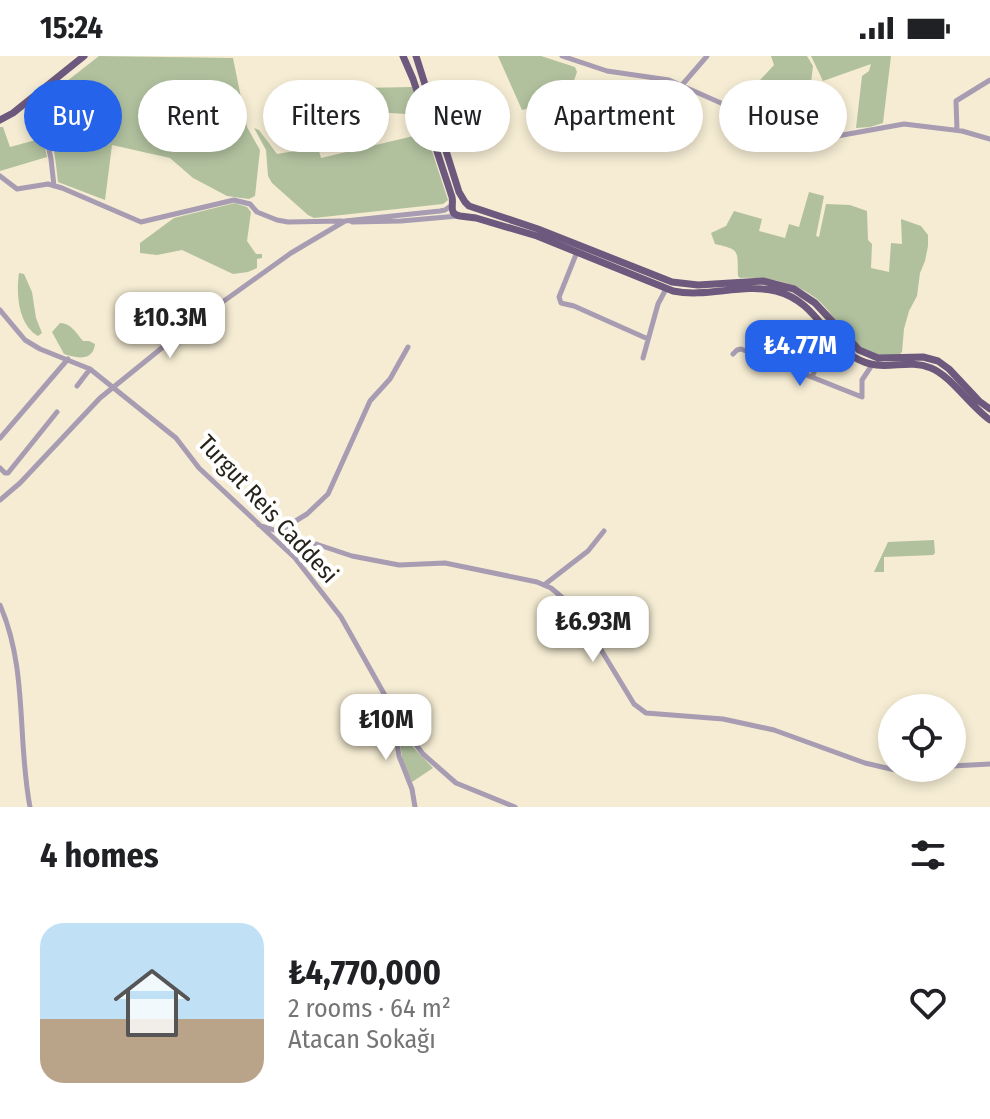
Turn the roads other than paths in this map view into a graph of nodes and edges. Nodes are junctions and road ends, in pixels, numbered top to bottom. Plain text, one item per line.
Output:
1 (84, 56) edge
2 (403, 56) edge
3 (416, 56) edge
4 (562, 56) edge
5 (707, 56) edge
6 (578, 58) edge
7 (54, 80) edge
8 (669, 80) edge
9 (686, 80) edge
10 (990, 80) edge
11 (703, 94) edge
12 (24, 104) edge
13 (0, 120) edge
14 (957, 130) junction
15 (990, 139) edge
16 (50, 152) edge
17 (0, 176) edge
18 (54, 186) junction
19 (465, 202) junction
20 (452, 204) junction
21 (460, 216) junction
22 (345, 221) junction
23 (577, 252) junction
24 (666, 289) junction
25 (0, 310) edge
26 (648, 339) junction
27 (408, 347) dead end
28 (824, 349) dead end
29 (733, 354) dead end
30 (643, 358) dead end
31 (68, 359) junction
32 (872, 365) junction
33 (90, 369) junction
34 (812, 377) junction
35 (77, 386) dead end
36 (113, 388) junction
37 (990, 409) edge
38 (57, 412) dead end
39 (990, 420) edge
40 (0, 438) edge
41 (0, 468) edge
42 (0, 500) edge
43 (259, 525) junction
44 (279, 531) junction
45 (604, 531) dead end
46 (544, 585) junction
47 (0, 605) edge
48 (393, 714) junction
49 (990, 764) edge
50 (966, 765) edge
51 (878, 766) edge
52 (30, 807) edge
53 (415, 807) edge
54 (515, 807) edge

1 - 7 main road
2 - 20 main road
3 - 19 main road
4 - 6 street
5 - 9 street
6 - 8 street
10 - 14 street
11 - 14 street
12 - 13 main road
14 - 15 street
16 - 18 street
17 - 18 street
18 - 22 street
19 - 20 main road
19 - 21 main road
19 - 37 main road
20 - 21 main road
20 - 22 street
21 - 22 street
21 - 23 main road
22 - 36 street
23 - 24 main road
23 - 26 street
24 - 26 street
24 - 32 main road
25 - 31 street, Turgut Reis Caddesi
26 - 30 street
27 - 44 street
28 - 34 street
29 - 34 street
31 - 33 street, Turgut Reis Caddesi
31 - 40 street
32 - 34 street
32 - 39 main road
33 - 35 street
33 - 36 street, Turgut Reis Caddesi
36 - 42 street
36 - 43 street, Turgut Reis Caddesi
38 - 41 street
43 - 44 street
43 - 48 street, Turgut Reis Caddesi
44 - 46 street
45 - 46 street
46 - 51 street
47 - 52 street
48 - 53 street, Turgut Reis Caddesi
48 - 54 street
49 - 50 street

